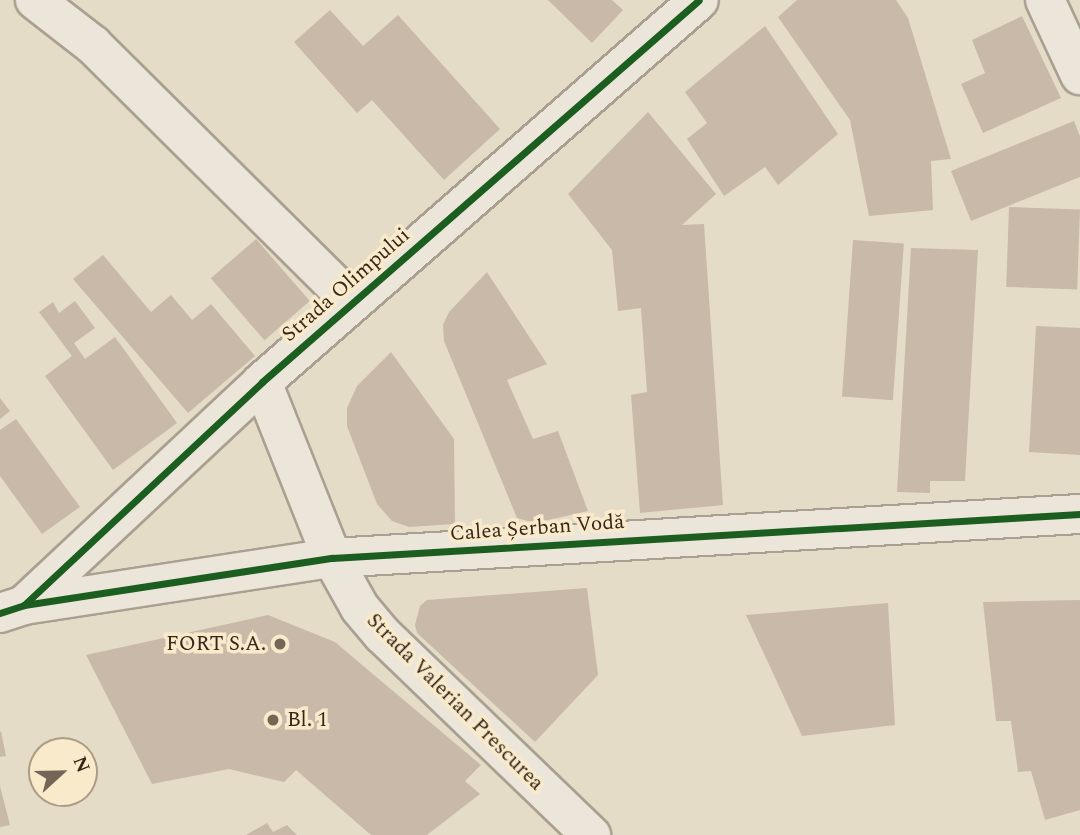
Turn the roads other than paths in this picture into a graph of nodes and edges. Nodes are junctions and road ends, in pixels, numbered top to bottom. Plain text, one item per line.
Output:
1 (35, 0) edge
2 (699, 0) edge
3 (1045, 0) edge
4 (1080, 75) edge
5 (352, 302) junction
6 (262, 382) junction
7 (1080, 514) edge
8 (332, 558) junction
9 (12, 609) edge
10 (592, 835) edge

1 - 5 street
2 - 5 street, Strada Olimpului
3 - 4 street
5 - 6 street, Strada Olimpului
6 - 8 street
6 - 9 street, Strada Olimpului
7 - 8 street, Calea Șerban Vodă
8 - 9 street, Calea Șerban Vodă
8 - 10 street, Strada Valerian Prescurea

